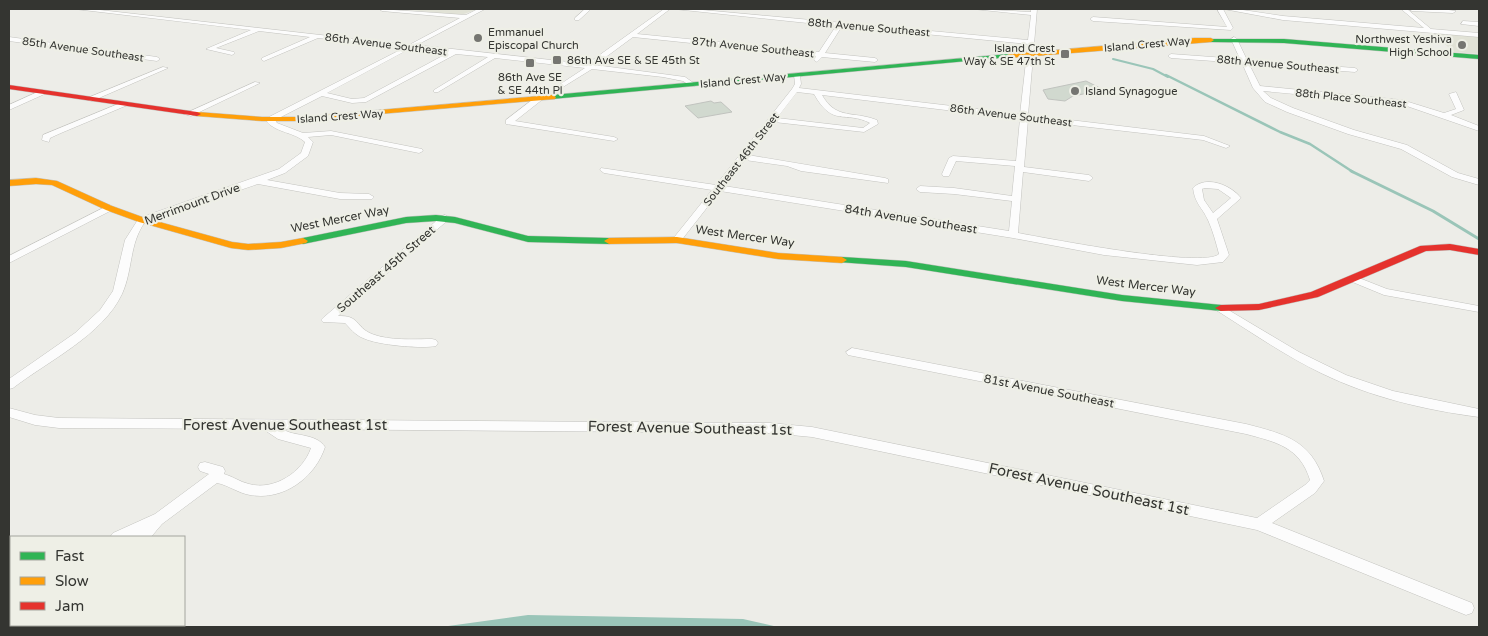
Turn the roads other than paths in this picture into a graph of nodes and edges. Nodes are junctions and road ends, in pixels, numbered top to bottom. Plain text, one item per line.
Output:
1 (78, 9) edge
2 (116, 9) edge
3 (382, 9) edge
4 (482, 9) edge
5 (588, 9) edge
6 (667, 9) edge
7 (677, 9) edge
8 (976, 9) edge
9 (1220, 9) edge
10 (1227, 9) edge
11 (1404, 9) edge
12 (1412, 9) edge
13 (1034, 11) edge
14 (1453, 11) dead end
15 (106, 12) junction
16 (466, 17) junction
17 (577, 19) dead end
18 (1093, 19) dead end
19 (1463, 23) dead end
20 (840, 24) junction
21 (1479, 24) edge
22 (258, 29) junction
23 (1429, 30) junction
24 (632, 34) junction
25 (1231, 34) junction
26 (1479, 35) edge
27 (317, 36) junction
28 (11, 40) edge
29 (1031, 42) junction
30 (412, 47) junction
31 (454, 52) junction
32 (232, 53) dead end
33 (820, 54) junction
34 (1031, 54) junction
35 (494, 56) junction
36 (1171, 56) dead end
37 (1479, 57) edge
38 (157, 58) dead end
39 (264, 59) dead end
40 (875, 60) dead end
41 (1244, 60) junction
42 (816, 62) dead end
43 (590, 67) junction
44 (165, 68) dead end
45 (1355, 70) dead end
46 (797, 75) junction
47 (257, 83) dead end
48 (693, 85) junction
49 (9, 87) edge
50 (558, 88) dead end
51 (1257, 88) junction
52 (795, 90) junction
53 (436, 91) dead end
54 (45, 92) junction
55 (816, 92) junction
56 (323, 94) junction
57 (1453, 94) dead end
58 (89, 99) junction
59 (539, 99) junction
60 (126, 104) junction
61 (9, 108) edge
62 (188, 114) junction
63 (1444, 115) junction
64 (1024, 116) junction
65 (272, 119) junction
66 (773, 120) junction
67 (1479, 129) edge
68 (302, 134) junction
69 (614, 139) dead end
70 (46, 140) dead end
71 (1226, 146) dead end
72 (419, 152) dead end
73 (744, 156) junction
74 (1019, 167) junction
75 (604, 170) dead end
76 (813, 170) junction
77 (946, 174) dead end
78 (1089, 178) dead end
79 (257, 181) junction
80 (808, 181) dead end
81 (885, 181) dead end
82 (1479, 182) edge
83 (9, 183) edge
84 (718, 188) junction
85 (920, 189) dead end
86 (369, 197) dead end
87 (1016, 199) junction
88 (109, 208) junction
89 (446, 218) junction
90 (1213, 218) dead end
91 (142, 220) junction
92 (1013, 236) junction
93 (677, 240) junction
94 (1479, 252) edge
95 (9, 260) edge
96 (1354, 279) junction
97 (1220, 308) junction
98 (1479, 309) edge
99 (432, 343) dead end
100 (852, 352) dead end
101 (9, 385) edge
102 (1479, 413) edge
103 (9, 414) edge
104 (266, 425) junction
105 (160, 518) junction
106 (1259, 524) junction
107 (120, 536) edge
108 (142, 536) edge
109 (1466, 608) dead end

1 - 15 street, 86th Avenue Southeast
2 - 15 street
3 - 16 street
4 - 16 street
5 - 17 street
6 - 24 street
7 - 20 street, 88th Avenue Southeast
8 - 13 street
9 - 25 street
10 - 23 street
11 - 23 street
12 - 14 street
13 - 29 street
15 - 22 street, 86th Avenue Southeast
16 - 30 street
18 - 25 street
19 - 21 street
20 - 29 street, 88th Avenue Southeast
20 - 33 street
22 - 27 street, 86th Avenue Southeast
22 - 32 street
23 - 26 street
24 - 33 street, 87th Avenue Southeast
24 - 43 street
25 - 34 main road, Island Crest Way
25 - 37 main road, Island Crest Way
25 - 41 street
27 - 30 street, 86th Avenue Southeast
27 - 39 street
28 - 38 street, 85th Avenue Southeast
29 - 34 street
30 - 31 street, 86th Avenue Southeast
30 - 56 street
31 - 35 street, 86th Avenue Southeast
31 - 56 street
33 - 40 street, 87th Avenue Southeast
33 - 42 street
34 - 46 main road, Island Crest Way
34 - 64 street
35 - 43 street, 86th Avenue Southeast
35 - 53 street
36 - 41 street, 88th Avenue Southeast
41 - 45 street, 88th Avenue Southeast
41 - 51 street
43 - 48 street, 86th Avenue Southeast
43 - 50 street
44 - 58 street
46 - 48 main road, Island Crest Way
46 - 52 street, Southeast 46th Street
47 - 62 street
48 - 59 main road, Island Crest Way
49 - 54 main road, Island Crest Way
51 - 63 street, 88th Place Southeast
51 - 82 street
52 - 55 street, 86th Avenue Southeast
52 - 66 street, Southeast 46th Street
54 - 58 main road, Island Crest Way
54 - 61 street
55 - 64 street, 86th Avenue Southeast
55 - 66 street
56 - 65 street
57 - 63 street
58 - 60 main road, Island Crest Way
59 - 65 main road, Island Crest Way
59 - 69 street
60 - 62 main road, Island Crest Way
60 - 70 street
62 - 65 main road, Island Crest Way
63 - 67 street, 88th Place Southeast
64 - 71 street, 86th Avenue Southeast
64 - 74 street
65 - 68 street
66 - 73 street, Southeast 46th Street
68 - 72 street
68 - 79 street, Merrimount Drive
73 - 76 street
73 - 84 street, Southeast 46th Street
74 - 77 street
74 - 78 street
74 - 87 street
75 - 84 street, 84th Avenue Southeast
76 - 80 street
76 - 81 street
79 - 86 street
79 - 91 street, Merrimount Drive
83 - 88 main road, West Mercer Way
84 - 92 street, 84th Avenue Southeast
84 - 93 street, Southeast 46th Street
85 - 87 street
87 - 92 street
88 - 91 main road, West Mercer Way
88 - 95 street
89 - 91 main road, West Mercer Way
89 - 93 main road, West Mercer Way
89 - 99 street, Southeast 45th Street
90 - 92 street, 84th Avenue Southeast
91 - 101 street, Merrimount Drive
93 - 97 main road, West Mercer Way
94 - 96 main road, West Mercer Way
96 - 97 main road, West Mercer Way
96 - 98 street
97 - 102 street
100 - 106 street, 81st Avenue Southeast
103 - 104 street, Forest Avenue Southeast 1st
104 - 105 street
104 - 106 street, Forest Avenue Southeast 1st
105 - 107 street
105 - 108 street
106 - 109 street, Forest Avenue Southeast 1st

